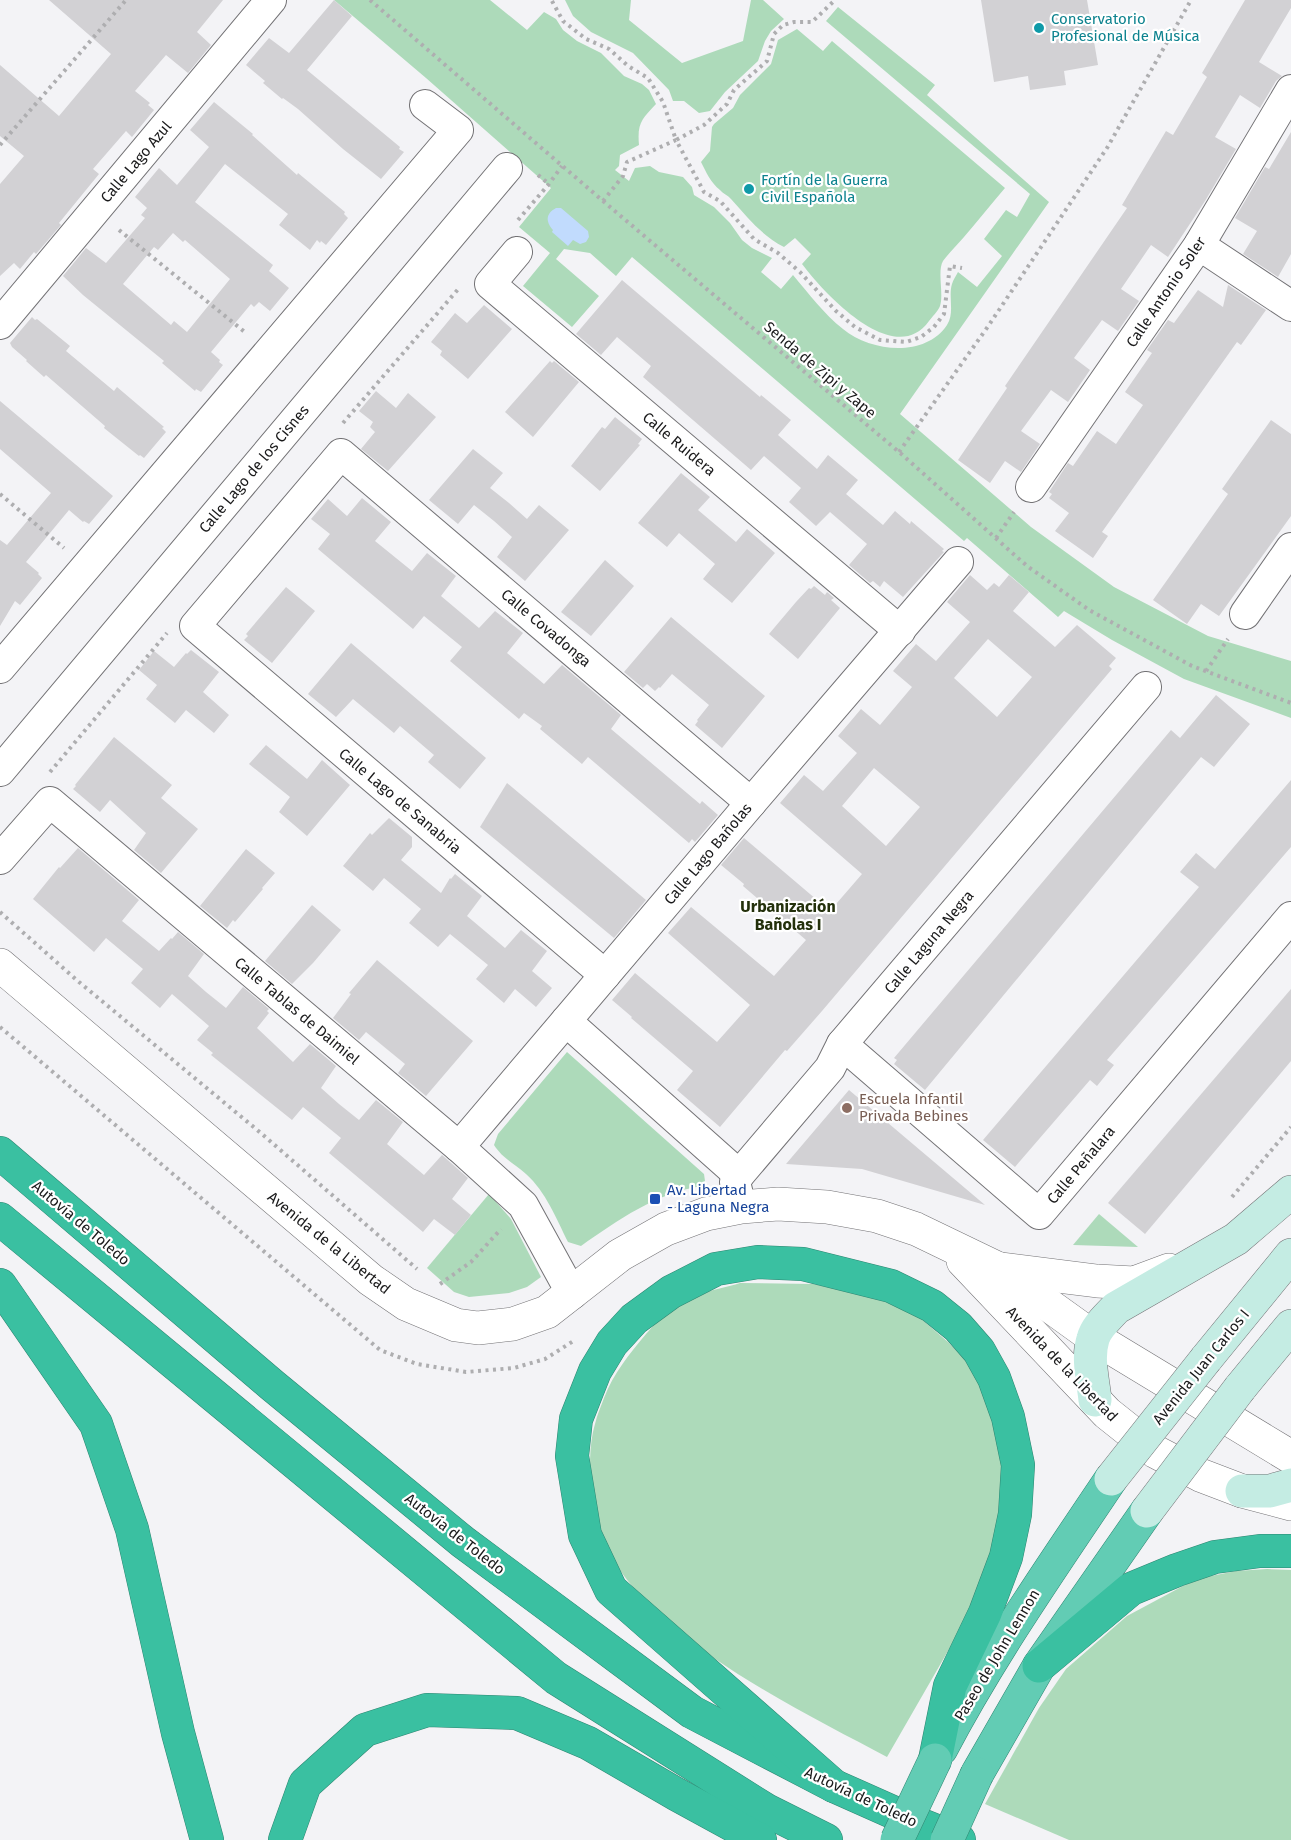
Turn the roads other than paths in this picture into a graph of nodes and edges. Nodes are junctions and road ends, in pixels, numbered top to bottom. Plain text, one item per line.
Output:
1 (271, 0) edge
2 (1291, 90) edge
3 (425, 105) dead end
4 (507, 168) dead end
5 (1199, 245) junction
6 (517, 252) dead end
7 (1291, 306) edge
8 (0, 324) edge
9 (341, 454) joint
10 (1031, 487) dead end
11 (1291, 548) edge
12 (958, 562) dead end
13 (1245, 614) road end
14 (900, 631) junction
15 (0, 668) edge
16 (1146, 687) dead end
17 (0, 771) edge
18 (751, 803) junction
19 (0, 859) edge
20 (1291, 917) edge
21 (0, 965) edge
22 (605, 975) junction
23 (566, 1021) junction
24 (842, 1044) junction
25 (459, 1148) junction
26 (0, 1153) edge
27 (739, 1175) junction
28 (1291, 1192) edge
29 (741, 1207) junction
30 (0, 1219) edge
31 (947, 1244) junction
32 (1291, 1255) edge
33 (1207, 1256) junction
34 (998, 1268) junction
35 (0, 1285) edge
36 (572, 1294) junction
37 (1291, 1326) edge
38 (1093, 1337) junction
39 (1095, 1400) junction
40 (1291, 1457) edge
41 (1111, 1479) joint
42 (1291, 1485) edge
43 (1242, 1491) junction
44 (1291, 1504) edge
45 (1147, 1511) joint
46 (1291, 1551) edge
47 (1039, 1666) junction
48 (935, 1760) junction
49 (834, 1786) junction
50 (207, 1840) edge
51 (285, 1840) edge
52 (760, 1840) edge
53 (826, 1840) edge
54 (897, 1840) edge
55 (948, 1840) edge
56 (958, 1840) edge

1 - 8 street, Calle Lago Azul
2 - 5 street, Calle Antonio Soler
3 - 15 street
4 - 17 street, Calle Lago de los Cisnes
5 - 7 street
5 - 10 street, Calle Antonio Soler
6 - 14 street, Calle Ruidera
9 - 18 street, Calle Covadonga
9 - 22 street, Calle Lago de Sanabria
11 - 13 street
12 - 14 street, Calle Lago Bañolas
14 - 18 street, Calle Lago Bañolas
16 - 24 street, Calle Laguna Negra
18 - 22 street, Calle Lago Bañolas
19 - 25 street, Calle Tablas de Daimiel
20 - 24 street, Calle Peñalara
21 - 36 street, Avenida de la Libertad
22 - 23 street, Calle Lago Bañolas
23 - 25 street, Calle Lago Bañolas
23 - 27 street
24 - 27 street, Calle Laguna Negra
25 - 36 street, Calle Tablas de Daimiel
26 - 49 highway, Autovía de Toledo
27 - 29 street
28 - 33 main road
29 - 31 street, Avenida de la Libertad
29 - 36 street, Avenida de la Libertad
30 - 53 highway
31 - 34 street, Avenida de la Libertad
31 - 39 street, Avenida de la Libertad
32 - 41 main road, Avenida Juan Carlos I, bridge
33 - 34 street, Avenida de la Libertad
33 - 38 main road
34 - 38 street, Avenida de la Libertad
35 - 50 highway
37 - 45 main road, bridge
38 - 39 main road
38 - 40 street, Avenida de la Libertad
39 - 43 street, Avenida de la Libertad
41 - 48 highway, Paseo de John Lennon
42 - 43 main road
43 - 44 street, Avenida de la Libertad
45 - 47 highway
46 - 47 highway
47 - 55 highway, bridge
48 - 49 highway
48 - 54 highway, Paseo de John Lennon, bridge
49 - 56 highway, Autovía de Toledo
51 - 52 highway

